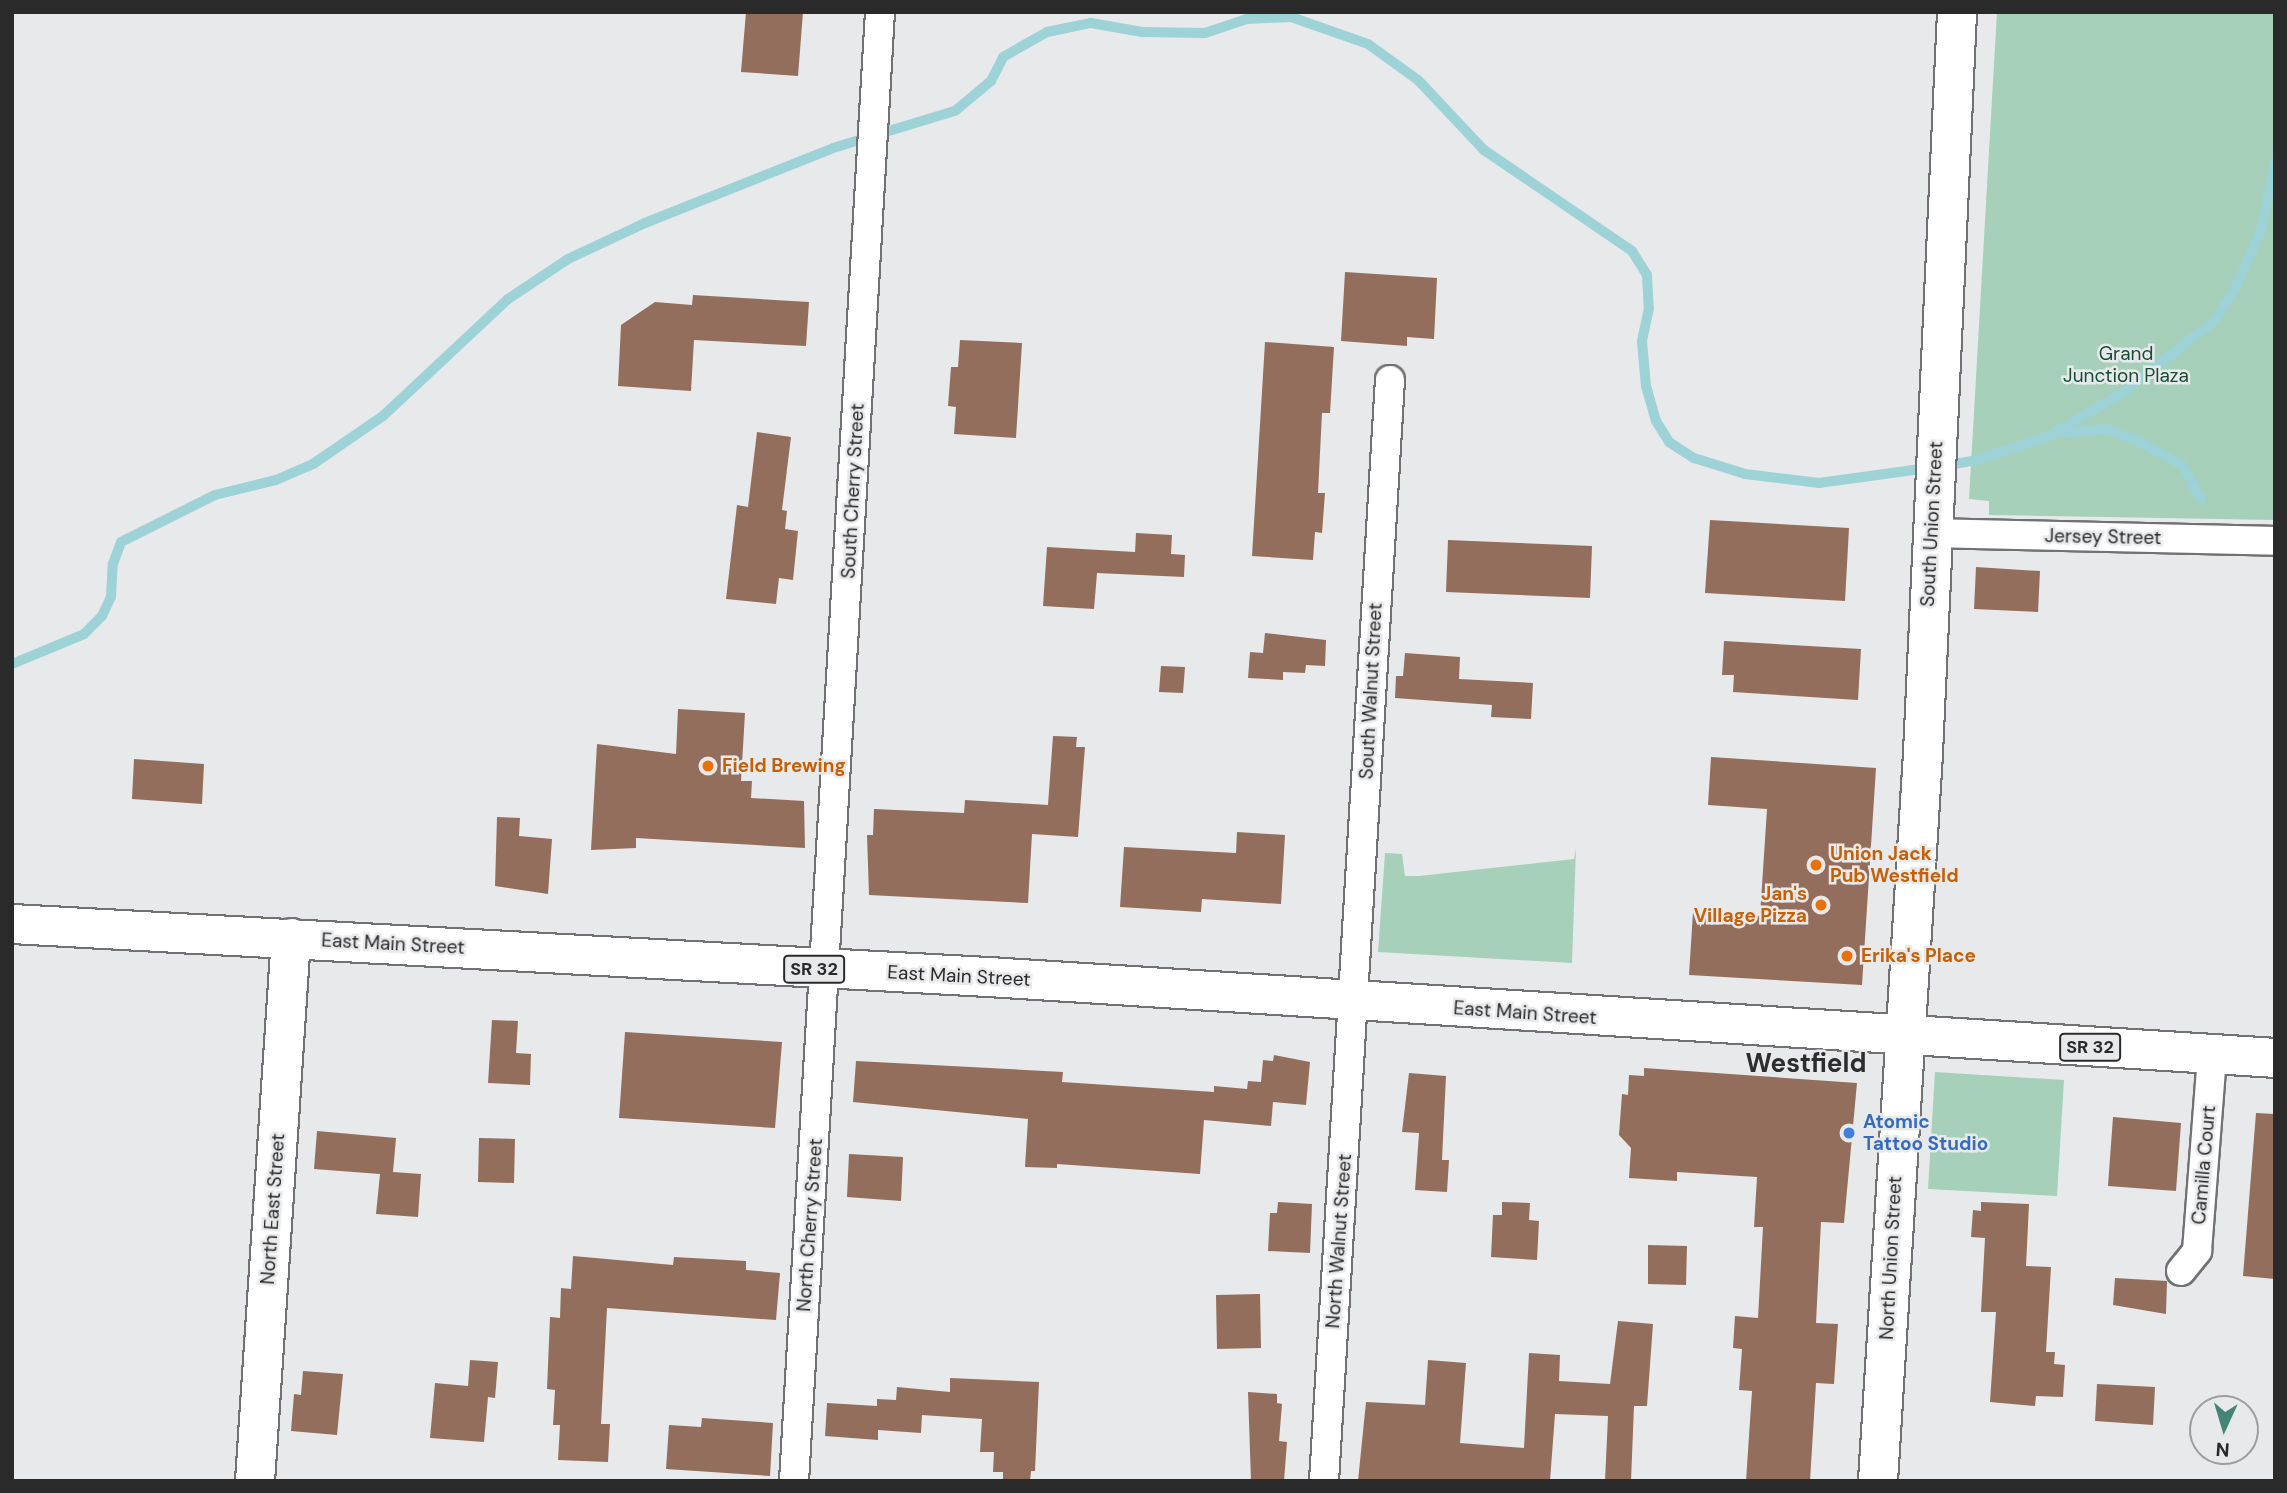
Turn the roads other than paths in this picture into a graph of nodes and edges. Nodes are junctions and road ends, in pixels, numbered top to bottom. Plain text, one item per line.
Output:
1 (880, 12) edge
2 (1957, 12) edge
3 (1390, 380) dead end
4 (1932, 517) junction
5 (2275, 541) edge
6 (12, 924) edge
7 (291, 938) junction
8 (826, 970) junction
9 (1354, 1002) junction
10 (1905, 1035) junction
11 (2211, 1054) junction
12 (2275, 1058) edge
13 (2181, 1271) dead end
14 (255, 1481) edge
15 (794, 1481) edge
16 (1324, 1481) edge
17 (1878, 1481) edge

1 - 8 street, South Cherry Street
2 - 4 main road, South Union Street
3 - 9 street, South Walnut Street
4 - 5 street, Jersey Street
4 - 10 main road, South Union Street
6 - 7 main road, East Main Street / SR 32
7 - 8 main road, East Main Street / SR 32
7 - 14 main road, North East Street
8 - 9 main road, East Main Street / SR 32
8 - 15 street, North Cherry Street
9 - 10 main road, East Main Street / SR 32
9 - 16 street, North Walnut Street
10 - 11 main road, SR 32
10 - 17 main road, North Union Street
11 - 12 main road, SR 32
11 - 13 street, Camilla Court

